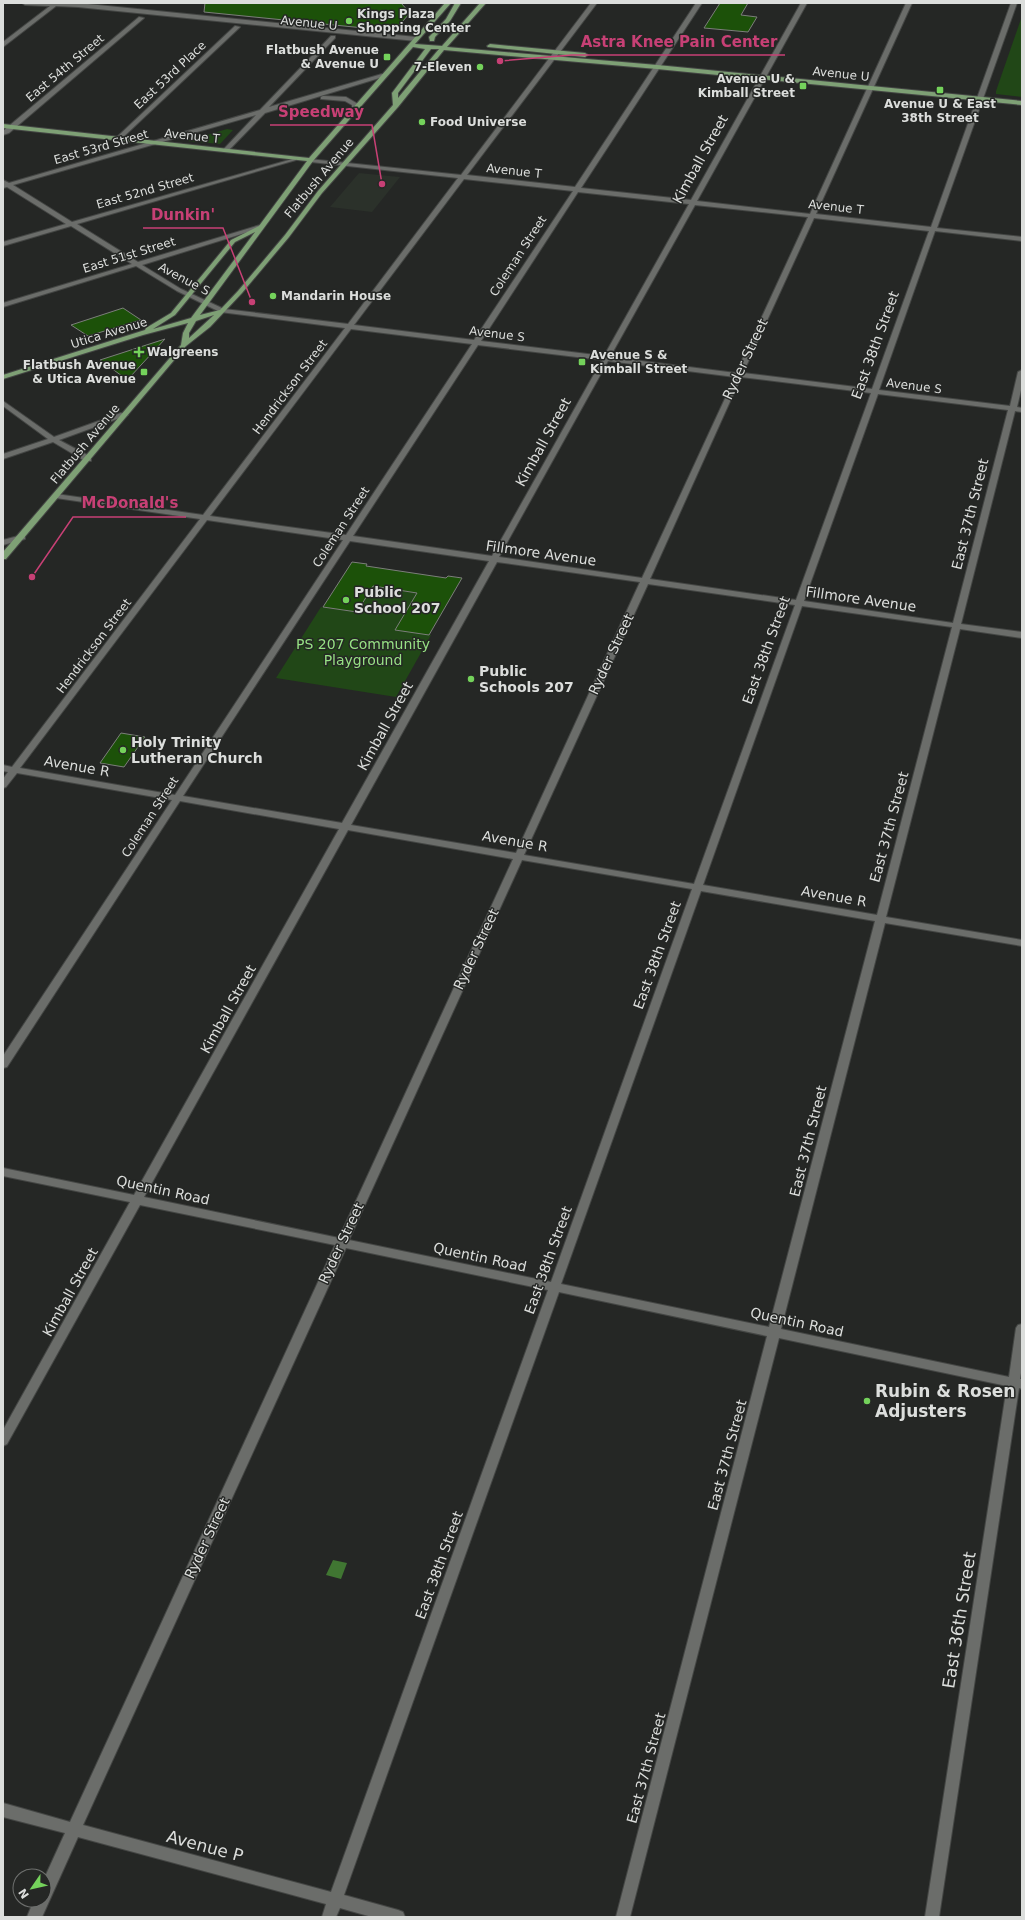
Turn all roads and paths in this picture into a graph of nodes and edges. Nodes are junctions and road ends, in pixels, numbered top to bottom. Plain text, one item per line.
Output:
1 (25, 3) edge
2 (448, 3) edge
3 (458, 3) edge
4 (483, 3) edge
5 (594, 3) edge
6 (699, 3) edge
7 (804, 3) edge
8 (909, 3) edge
9 (1014, 3) edge
10 (54, 5) junction
11 (141, 18) junction
12 (237, 27) junction
13 (333, 37) junction
14 (416, 39) junction
15 (432, 40) junction
16 (448, 42) junction
17 (465, 43) dead end
18 (3, 45) edge
19 (411, 45) junction
20 (486, 45) dead end
21 (427, 46) junction
22 (443, 48) junction
23 (556, 52) junction
24 (551, 59) junction
25 (657, 67) junction
26 (384, 75) junction
27 (762, 77) junction
28 (870, 88) junction
29 (980, 98) junction
30 (298, 102) junction
31 (1022, 103) edge
32 (396, 106) junction
33 (262, 112) junction
34 (354, 112) junction
35 (3, 126) edge
36 (12, 127) junction
37 (3, 133) edge
38 (118, 139) junction
39 (157, 143) junction
40 (225, 151) junction
41 (294, 159) junction
42 (311, 160) junction
43 (344, 164) junction
44 (463, 177) junction
45 (5, 184) edge
46 (576, 189) junction
47 (692, 202) junction
48 (811, 215) junction
49 (72, 224) junction
50 (262, 226) junction
51 (932, 228) junction
52 (1022, 239) edge
53 (3, 244) edge
54 (136, 264) junction
55 (189, 295) junction
56 (205, 303) junction
57 (3, 305) edge
58 (222, 311) junction
59 (194, 319) junction
60 (349, 326) junction
61 (142, 333) junction
62 (476, 342) junction
63 (184, 345) junction
64 (605, 358) junction
65 (1022, 372) edge
66 (738, 375) junction
67 (3, 377) edge
68 (874, 392) junction
69 (3, 402) edge
70 (1017, 410) edge
71 (124, 415) junction
72 (54, 440) junction
73 (3, 457) edge
74 (88, 459) junction
75 (56, 496) junction
76 (205, 517) junction
77 (22, 537) junction
78 (348, 538) junction
79 (3, 543) edge
80 (3, 557) edge
81 (494, 559) junction
82 (644, 581) junction
83 (798, 603) junction
84 (957, 626) junction
85 (1022, 635) edge
86 (3, 768) edge
87 (14, 770) junction
88 (3, 785) edge
89 (177, 798) junction
90 (345, 826) junction
91 (518, 856) junction
92 (697, 887) junction
93 (880, 919) junction
94 (1022, 943) edge
95 (3, 1064) edge
96 (3, 1172) edge
97 (137, 1200) junction
98 (342, 1243) junction
99 (555, 1287) junction
100 (1022, 1328) edge
101 (774, 1333) junction
102 (1018, 1384) edge
103 (3, 1441) edge
104 (3, 1810) edge
105 (74, 1830) junction
106 (52, 1878) edge
107 (335, 1900) junction
108 (329, 1917) edge
109 (398, 1917) edge
110 (623, 1917) edge
111 (932, 1917) edge

1 - 10 street, Avenue U
2 - 14 main road, Flatbush Avenue
3 - 15 main road
4 - 16 main road, Flatbush Avenue
5 - 23 street, Hendrickson Street
6 - 25 street, Coleman Street
7 - 27 street, Kimball Street
8 - 28 street, Ryder Street
9 - 29 street, East 38th Street
10 - 11 street, Avenue U
10 - 14 street, Avenue U
10 - 18 street
11 - 12 street, Avenue U
11 - 36 street, East 54th Street
12 - 13 street, Avenue U
12 - 38 street, East 53rd Place
13 - 19 street, Avenue U
13 - 33 street
14 - 15 main road, Avenue U
14 - 19 main road, Flatbush Avenue
14 - 21 main road
15 - 16 main road, Avenue U
15 - 22 main road
16 - 17 main road, Avenue U
16 - 22 main road, Flatbush Avenue
19 - 21 main road, Avenue U
19 - 26 main road, Flatbush Avenue
20 - 23 main road, Avenue U
21 - 22 main road, Avenue U
21 - 32 main road
22 - 24 main road, Avenue U
22 - 32 main road, Flatbush Avenue
23 - 24 street, Hendrickson Street
23 - 25 main road, Avenue U
24 - 25 main road, Avenue U
24 - 44 street, Hendrickson Street
25 - 27 main road, Avenue U
25 - 46 street, Coleman Street
26 - 30 street, East 53rd Street
26 - 34 main road, Flatbush Avenue
27 - 28 main road, Avenue U
27 - 47 street, Kimball Street
28 - 29 main road, Avenue U
28 - 48 street, Ryder Street
29 - 31 main road, Avenue U
29 - 51 street, East 38th Street
30 - 33 street, East 53rd Street
30 - 34 street, East 53rd Street
32 - 43 main road, Flatbush Avenue
33 - 39 street, East 53rd Street
33 - 40 street
34 - 42 main road, Flatbush Avenue
35 - 36 main road, Avenue T
36 - 37 street, East 54th Street
36 - 38 main road, Avenue T
38 - 39 main road, Avenue T
39 - 40 main road, Avenue T
39 - 45 street, East 53rd Street
40 - 41 main road, Avenue T
41 - 42 main road, Avenue T
41 - 49 street, East 52nd Street
42 - 43 street, Avenue T
42 - 50 main road, Flatbush Avenue
43 - 44 street, Avenue T
43 - 58 main road, Flatbush Avenue
44 - 46 street, Avenue T
44 - 60 street, Hendrickson Street
45 - 49 street, Avenue S
46 - 47 street, Avenue T
46 - 62 street, Coleman Street
47 - 48 street, Avenue T
47 - 64 street, Kimball Street
48 - 51 street, Avenue T
48 - 66 street, Ryder Street
49 - 53 street, East 52nd Street
49 - 54 street, Avenue S
50 - 54 street, East 51st Street
50 - 55 main road
50 - 56 main road, Flatbush Avenue
51 - 52 street, Avenue T
51 - 68 street, East 38th Street
54 - 55 street, Avenue S
54 - 57 street, East 51st Street
55 - 56 street, Avenue S
55 - 61 main road
56 - 58 street, Avenue S
56 - 59 main road, Flatbush Avenue
58 - 59 main road, Utica Avenue
58 - 60 street, Avenue S
58 - 63 main road, Flatbush Avenue
59 - 61 main road, Utica Avenue
59 - 63 main road, Flatbush Avenue
60 - 62 street, Avenue S
60 - 76 street, Hendrickson Street
61 - 67 main road, Utica Avenue
62 - 64 street, Avenue S
62 - 78 street, Coleman Street
63 - 71 main road, Flatbush Avenue
64 - 66 street, Avenue S
64 - 81 street, Kimball Street
65 - 70 street, East 37th Street
66 - 68 street, Avenue S
66 - 82 street, Ryder Street
68 - 70 street, Avenue S
68 - 83 street, East 38th Street
69 - 72 street
70 - 84 street, East 37th Street
71 - 72 street
71 - 74 main road, Flatbush Avenue
72 - 73 street
72 - 74 street
74 - 75 main road, Flatbush Avenue
75 - 76 street, Fillmore Avenue
75 - 77 main road, Flatbush Avenue
76 - 78 street, Fillmore Avenue
76 - 87 street, Hendrickson Street
77 - 79 street
77 - 80 main road, Flatbush Avenue
78 - 81 street, Fillmore Avenue
78 - 89 street, Coleman Street
81 - 82 street, Fillmore Avenue
81 - 90 street, Kimball Street
82 - 83 street, Fillmore Avenue
82 - 91 street, Ryder Street
83 - 84 street, Fillmore Avenue
83 - 92 street, East 38th Street
84 - 85 street, Fillmore Avenue
84 - 93 street, East 37th Street
86 - 87 street, Avenue R
87 - 88 street, Hendrickson Street
87 - 89 street, Avenue R
89 - 90 street, Avenue R
89 - 95 street, Coleman Street
90 - 91 street, Avenue R
90 - 97 street, Kimball Street
91 - 92 street, Avenue R
91 - 98 street, Ryder Street
92 - 93 street, Avenue R
92 - 99 street, East 38th Street
93 - 94 street, Avenue R
93 - 101 street, East 37th Street
96 - 97 street, Quentin Road
97 - 98 street, Quentin Road
97 - 103 street, Kimball Street
98 - 99 street, Quentin Road
98 - 105 street, Ryder Street
99 - 101 street, Quentin Road
99 - 107 street, East 38th Street
100 - 102 street, East 36th Street
101 - 102 street, Quentin Road
101 - 110 street, East 37th Street
102 - 111 street, East 36th Street
104 - 105 street, Avenue P
105 - 106 street, Ryder Street
105 - 107 street, Avenue P
107 - 108 street, East 38th Street
107 - 109 street, Avenue P

